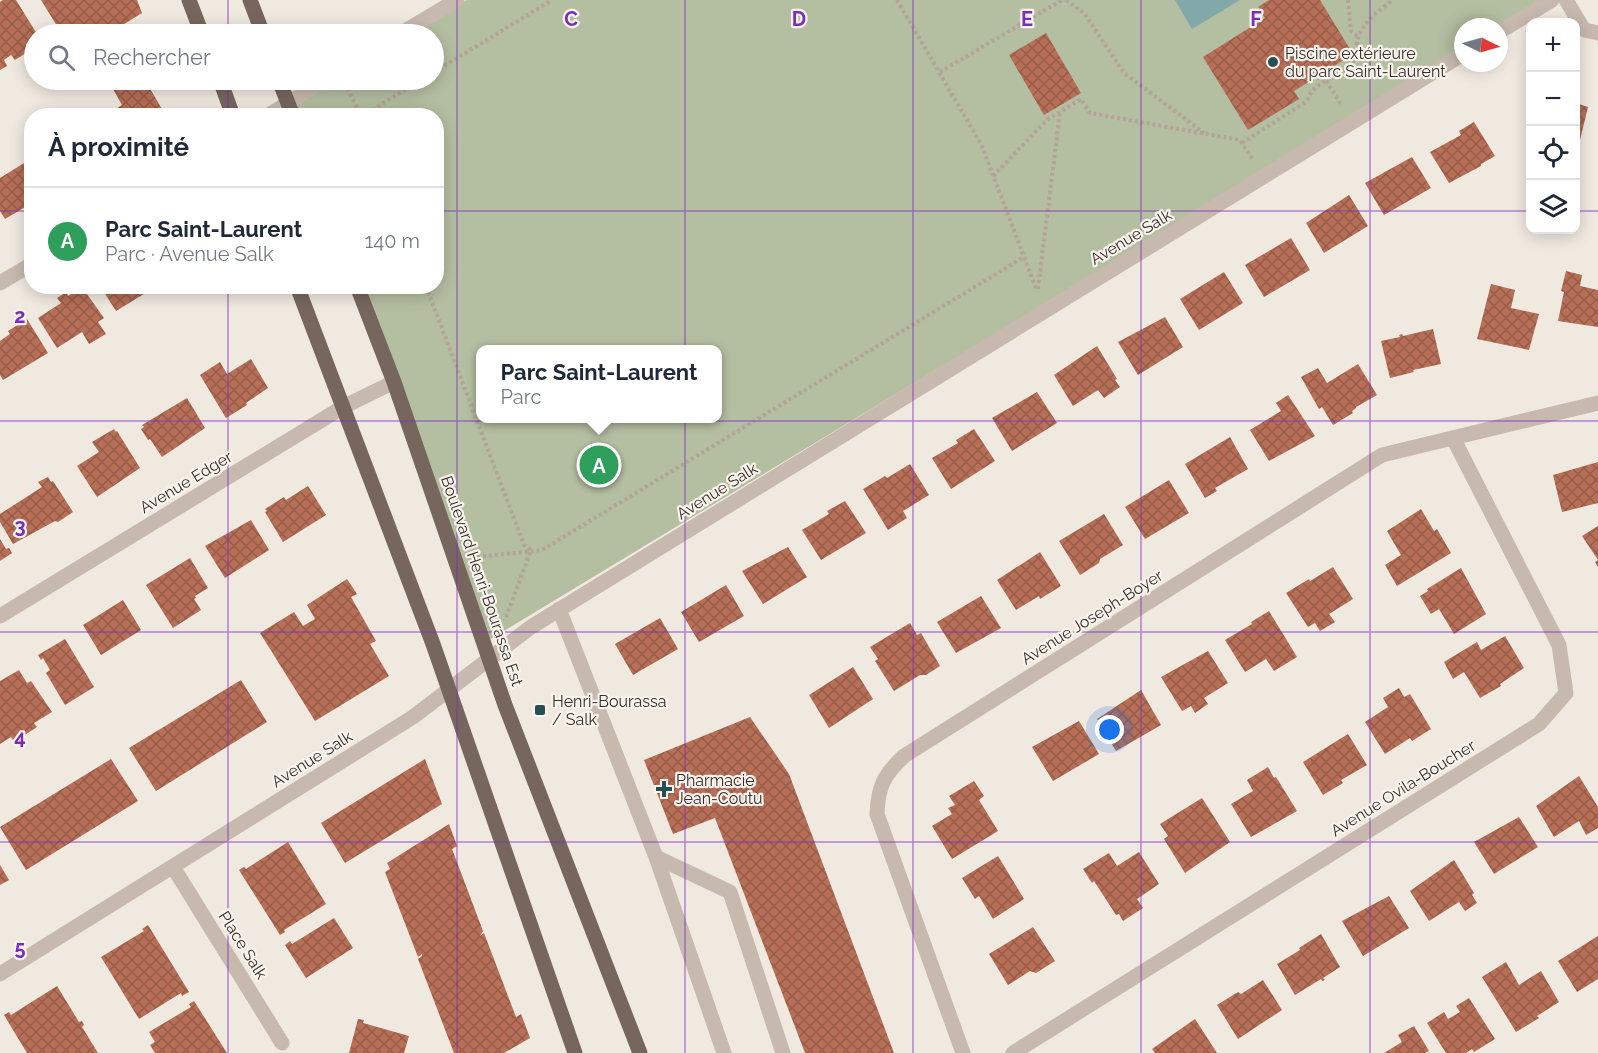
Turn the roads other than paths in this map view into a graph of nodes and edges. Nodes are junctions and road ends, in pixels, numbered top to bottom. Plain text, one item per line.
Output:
1 (189, 0) edge
2 (250, 0) edge
3 (457, 0) edge
4 (1552, 0) edge
5 (1566, 0) edge
6 (198, 24) edge
7 (259, 24) edge
8 (417, 24) edge
9 (1508, 27) edge
10 (1598, 33) edge
11 (1454, 60) edge
12 (224, 90) edge
13 (283, 90) edge
14 (313, 90) edge
15 (230, 108) edge
16 (290, 108) edge
17 (291, 108) edge
18 (24, 269) edge
19 (0, 283) edge
20 (300, 294) edge
21 (360, 294) edge
22 (394, 382) junction
23 (1598, 403) edge
24 (343, 407) junction
25 (1453, 438) junction
26 (559, 609) junction
27 (0, 616) edge
28 (490, 660) junction
29 (448, 689) junction
30 (657, 857) junction
31 (173, 867) junction
32 (0, 974) edge
33 (282, 1043) dead end
34 (574, 1053) edge
35 (640, 1053) edge
36 (724, 1053) edge
37 (783, 1053) edge
38 (963, 1053) edge
39 (1013, 1053) edge

1 - 6 main road
2 - 7 main road
3 - 8 street
4 - 9 street
5 - 10 street
11 - 26 street, Avenue Salk
12 - 15 main road
13 - 16 main road
14 - 17 street
18 - 19 street
20 - 24 main road
21 - 22 main road, Boulevard Henri-Bourassa Est
22 - 24 street, Avenue Edger
22 - 28 main road, Boulevard Henri-Bourassa Est
23 - 25 street, Avenue Joseph-Boyer
24 - 27 street, Avenue Edger
24 - 29 main road
25 - 38 street, Avenue Joseph-Boyer
25 - 39 street, Avenue Ovila-Boucher
26 - 28 street, Avenue Salk
26 - 30 street
28 - 29 street, Avenue Salk
28 - 35 main road, Boulevard Henri-Bourassa Est
29 - 31 street, Avenue Salk
29 - 34 main road
30 - 36 street
30 - 37 street
31 - 32 street, Avenue Salk
31 - 33 street, Place Salk

